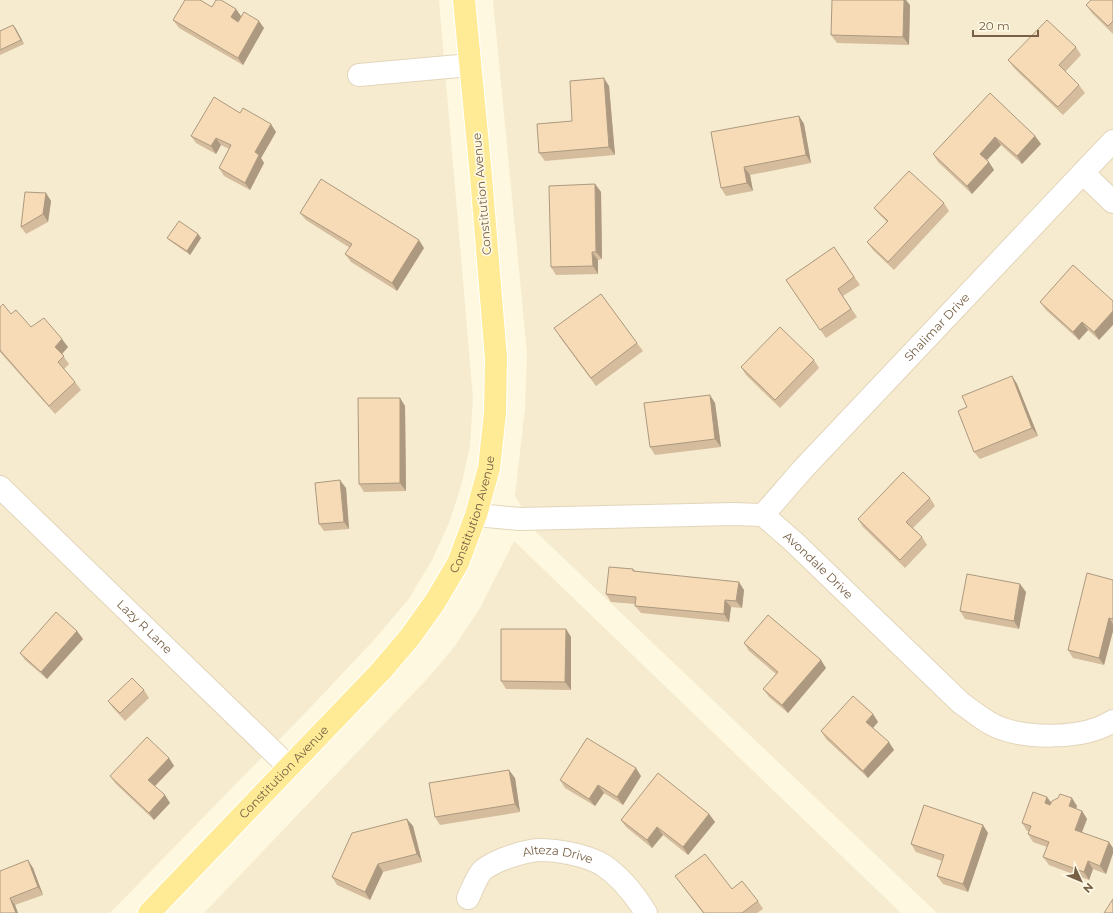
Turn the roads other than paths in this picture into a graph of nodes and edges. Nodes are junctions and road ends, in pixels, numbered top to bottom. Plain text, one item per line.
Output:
1 (464, 0) edge
2 (470, 65) junction
3 (359, 76) dead end
4 (1113, 141) edge
5 (1083, 173) junction
6 (1113, 202) edge
7 (0, 487) edge
8 (476, 515) junction
9 (763, 515) junction
10 (1113, 721) edge
11 (289, 767) junction
12 (468, 898) dead end
13 (149, 913) edge
14 (646, 913) edge

1 - 2 main road, Constitution Avenue
2 - 3 street
2 - 8 main road, Constitution Avenue
4 - 5 street, Shalimar Drive
5 - 6 street
5 - 9 street, Shalimar Drive
7 - 11 street, Lazy R Lane
8 - 9 street
8 - 11 main road, Constitution Avenue
9 - 10 street, Avondale Drive
11 - 13 main road, Constitution Avenue
12 - 14 street, Alteza Drive

